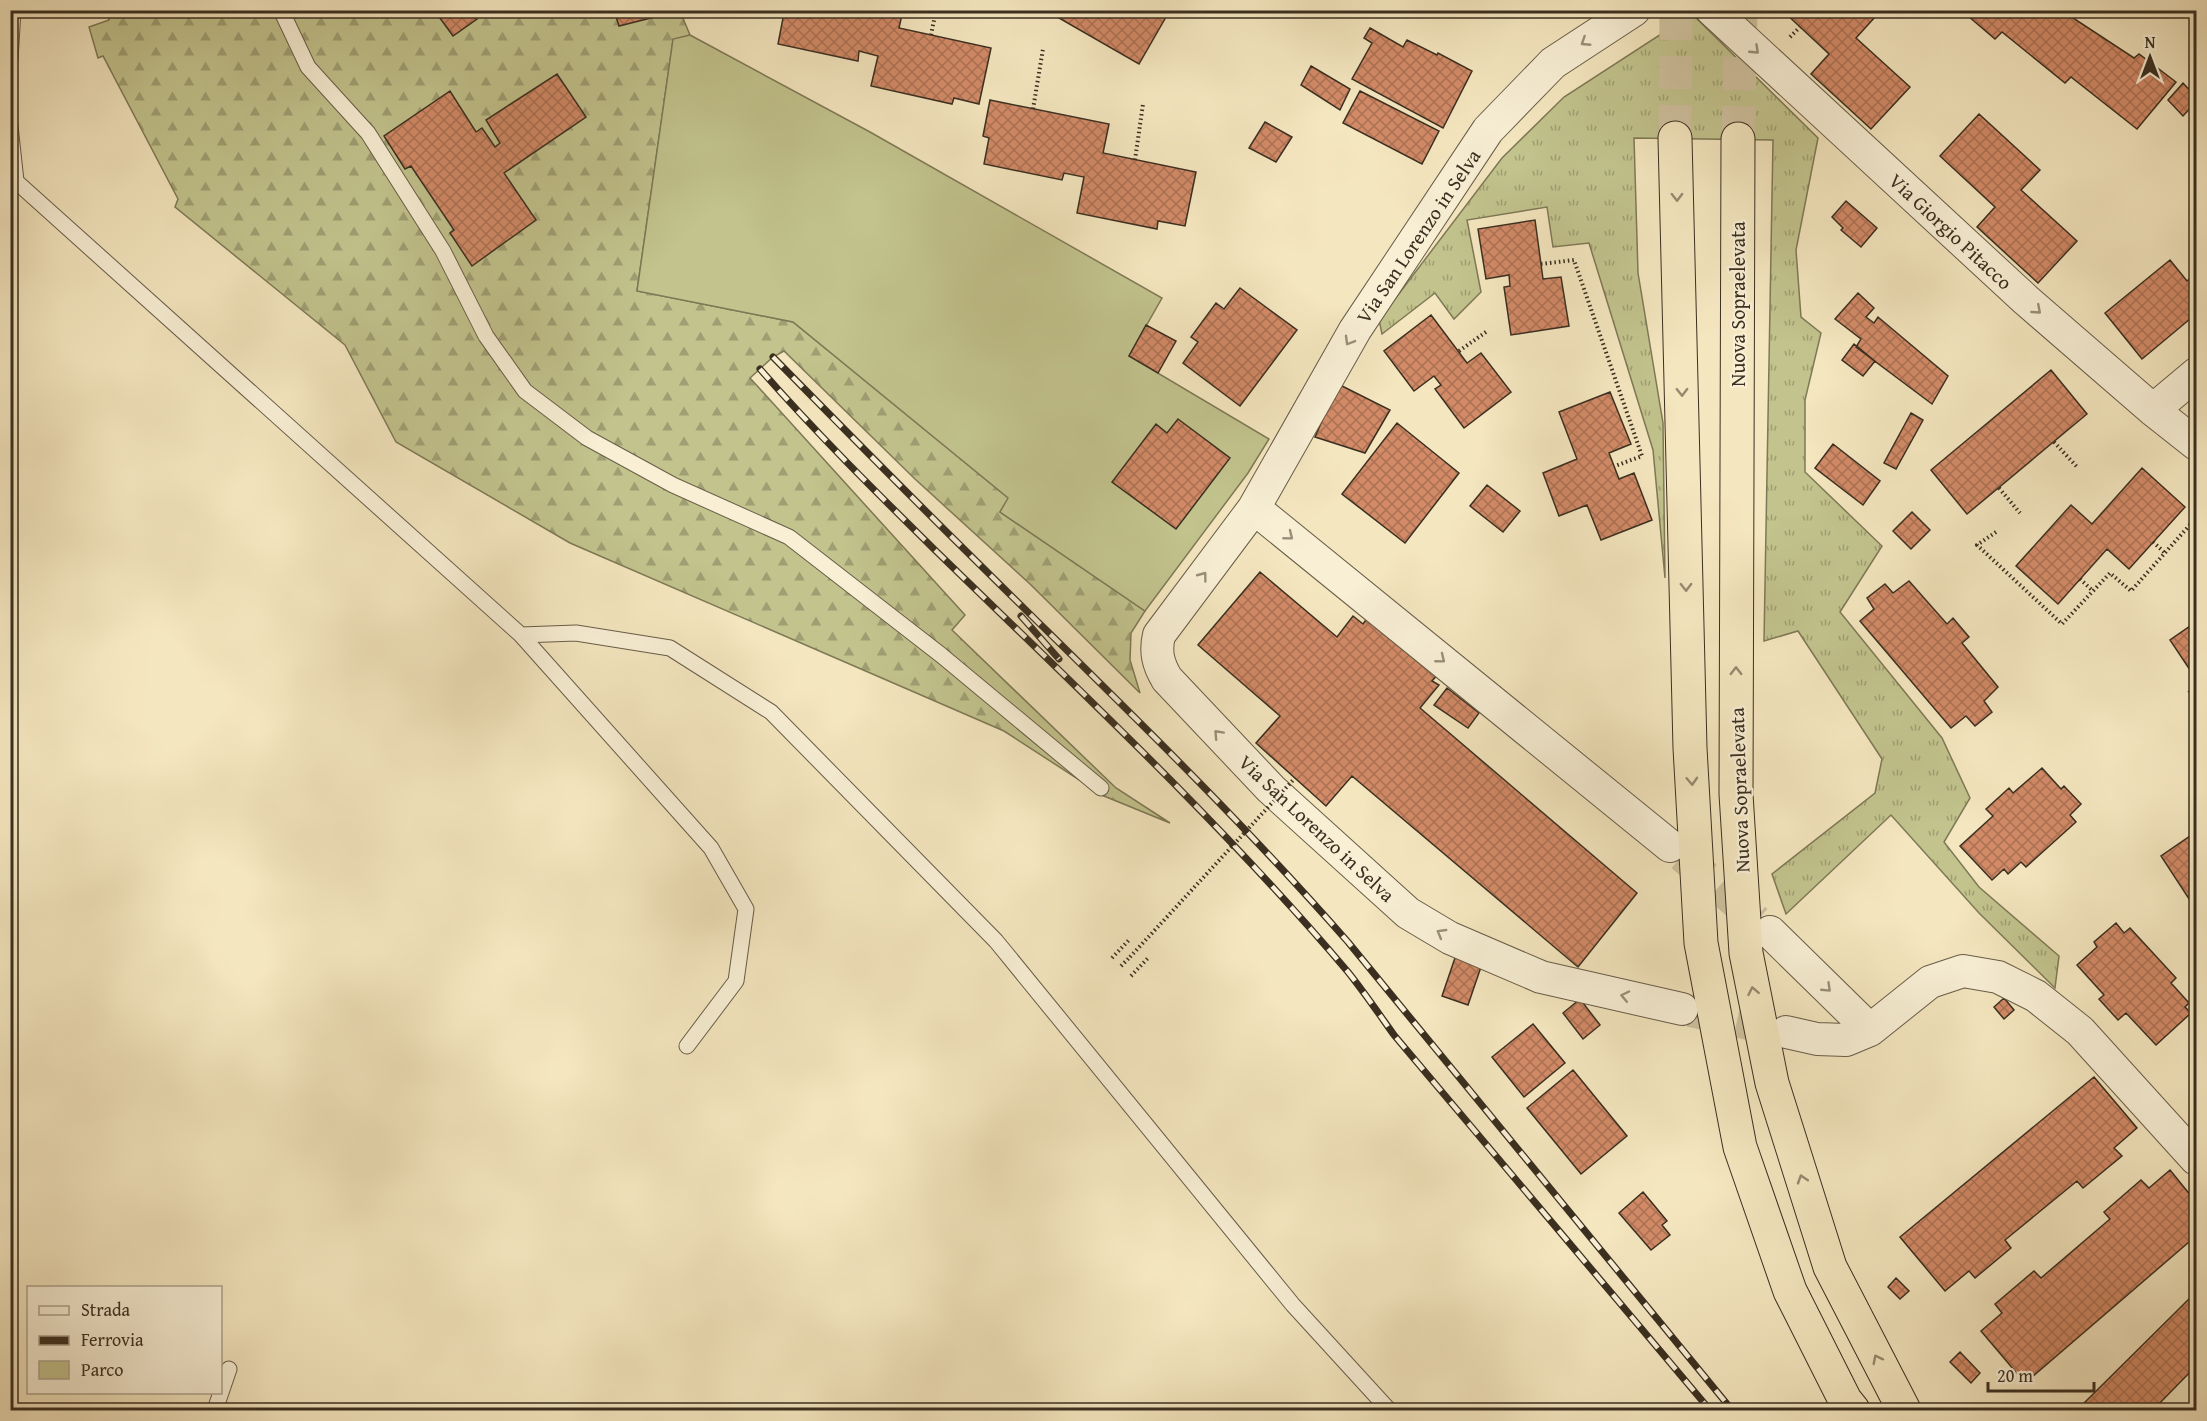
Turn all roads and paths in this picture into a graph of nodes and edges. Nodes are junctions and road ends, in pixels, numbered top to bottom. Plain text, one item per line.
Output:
1 (13, 10) edge
2 (281, 10) edge
3 (936, 10) edge
4 (1634, 10) edge
5 (1712, 10) edge
6 (931, 35) dead end
7 (1043, 49) dead end
8 (10, 60) edge
9 (1143, 104) dead end
10 (1033, 109) dead end
11 (10, 126) edge
12 (1676, 138) tunnel mouth
13 (1738, 139) tunnel mouth
14 (1135, 160) dead end
15 (13, 179) edge
16 (1541, 264) dead end
17 (1486, 332) dead end
18 (1459, 351) dead end
19 (2196, 374) edge
20 (2152, 410) junction
21 (2054, 442) dead end
22 (2196, 444) edge
23 (1615, 466) dead end
24 (2078, 468) dead end
25 (1999, 488) dead end
26 (1254, 508) junction
27 (2020, 513) dead end
28 (2196, 518) edge
29 (1996, 532) dead end
30 (2152, 543) dead end
31 (2165, 553) junction
32 (2080, 579) dead end
33 (2093, 591) junction
34 (521, 635) junction
35 (2196, 685) edge
36 (2196, 700) edge
37 (1295, 778) dead end
38 (1101, 788) dead end
39 (1670, 846) tunnel mouth
40 (1770, 932) tunnel mouth
41 (1129, 940) dead end
42 (1149, 957) dead end
43 (1112, 958) dead end
44 (1121, 966) dead end
45 (1131, 976) dead end
46 (1682, 1009) tunnel mouth
47 (1870, 1029) junction
48 (1786, 1032) tunnel mouth
49 (687, 1046) dead end
50 (2196, 1159) edge
51 (229, 1369) dead end
52 (222, 1390) edge
53 (220, 1394) edge
54 (215, 1410) edge
55 (1389, 1410) edge
56 (1853, 1410) edge
57 (1904, 1410) edge

1 - 8 lane
2 - 38 lane
3 - 6 path
4 -> 26 street, Via San Lorenzo in Selva
5 -> 20 street, Via Giorgio Pitacco
7 - 10 path
9 - 14 path
11 - 15 lane
12 -> 56 highway
57 -> 13 highway, Nuova Sopraelevata
15 - 34 lane
16 - 23 path
17 - 18 path
19 - 20 street
20 - 22 street, Via Giorgio Pitacco
21 - 24 path
25 - 27 path
26 -> 39 street
46 -> 26 street, Via San Lorenzo in Selva
28 - 31 path
29 - 33 path
30 - 31 path
31 - 33 path
32 - 33 path
34 - 49 lane
34 - 55 lane
35 - 36 path
37 - 44 path, bridge
40 -> 47 street
41 - 43 path
42 - 45 path
47 - 48 street
47 - 50 street
51 - 52 lane
53 - 54 lane

